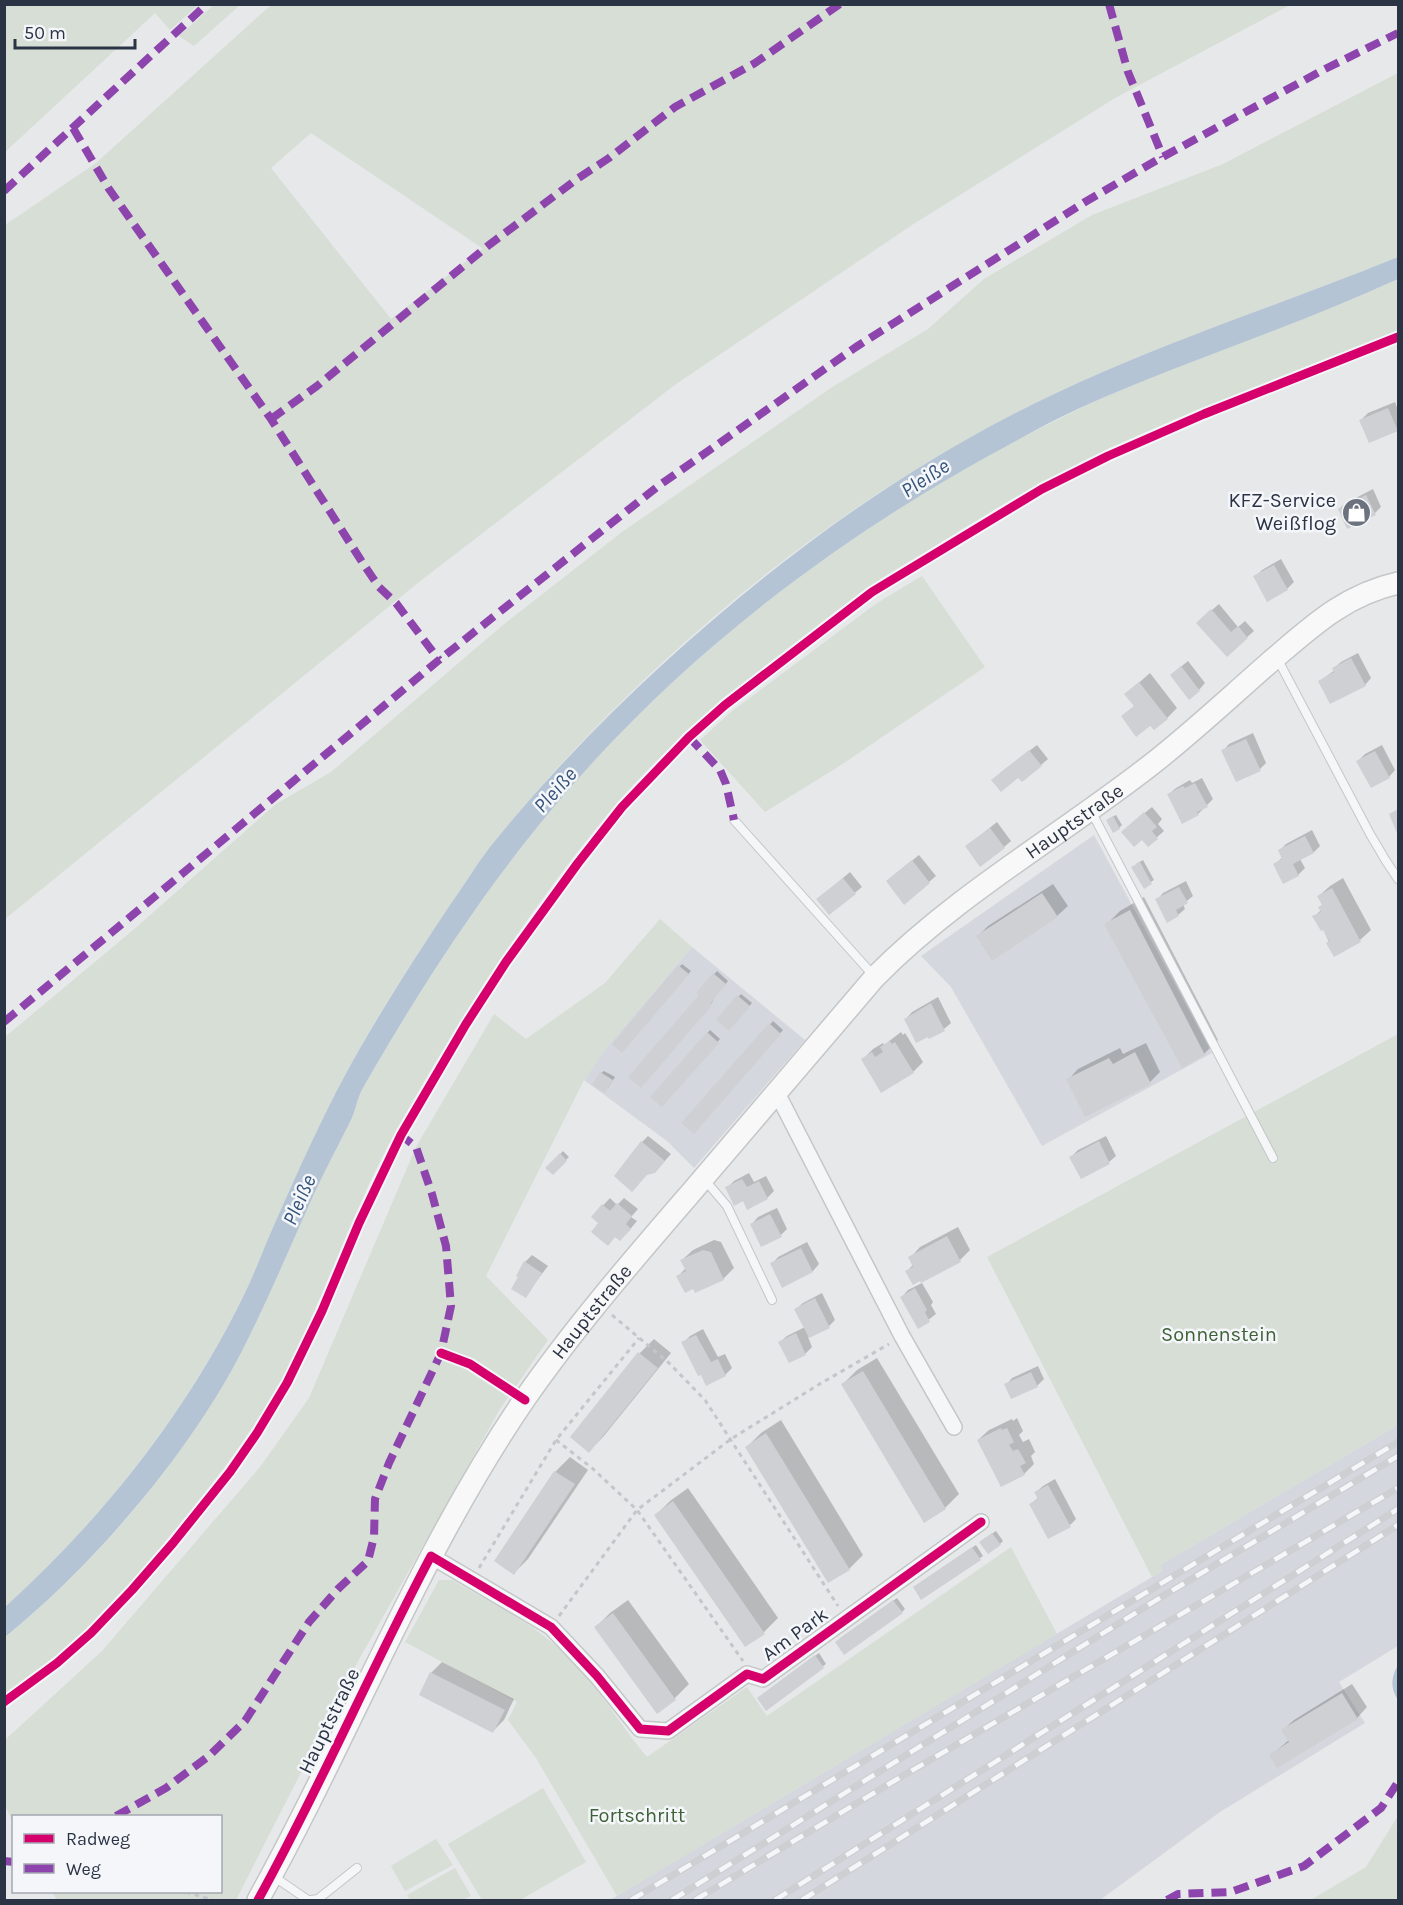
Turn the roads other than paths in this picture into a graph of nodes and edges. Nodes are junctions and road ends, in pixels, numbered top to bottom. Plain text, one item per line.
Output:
1 (1398, 583) edge
2 (1276, 657) junction
3 (1090, 810) junction
4 (734, 820) dead end
5 (1398, 879) edge
6 (875, 977) junction
7 (777, 1093) junction
8 (1273, 1158) dead end
9 (704, 1178) junction
10 (772, 1300) dead end
11 (954, 1427) dead end
12 (981, 1522) dead end
13 (431, 1556) junction
14 (357, 1868) dead end
15 (272, 1875) junction
16 (258, 1900) edge
17 (310, 1900) edge

1 - 2 main road, Hauptstraße
2 - 3 main road, Hauptstraße
2 - 5 lane
3 - 6 main road, Hauptstraße
3 - 8 lane
4 - 6 lane
6 - 7 main road, Hauptstraße
7 - 9 main road, Hauptstraße
7 - 11 street
9 - 10 lane
9 - 13 main road, Hauptstraße
12 - 13 street, Am Park
13 - 15 main road, Hauptstraße
14 - 17 lane
15 - 16 main road, Hauptstraße
15 - 17 lane

